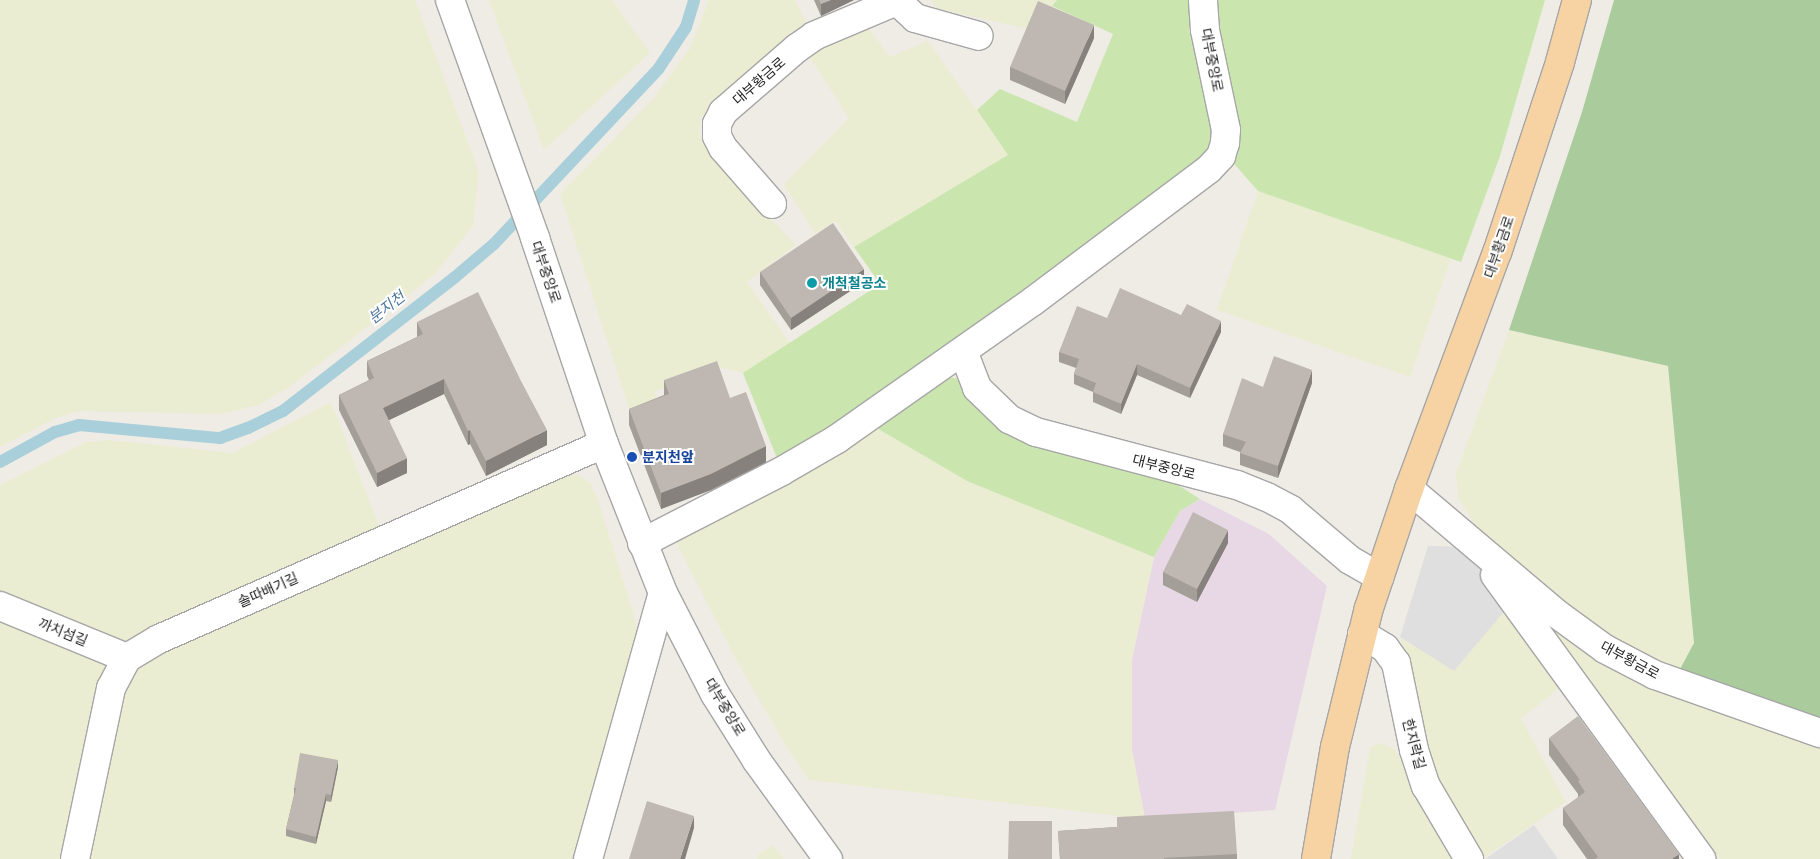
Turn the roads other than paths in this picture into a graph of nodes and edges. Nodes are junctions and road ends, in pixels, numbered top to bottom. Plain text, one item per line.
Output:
1 (450, 0) edge
2 (1203, 0) edge
3 (1578, 0) edge
4 (898, 1) edge
5 (979, 36) dead end
6 (772, 204) dead end
7 (963, 351) junction
8 (604, 444) junction
9 (1409, 489) junction
10 (1468, 537) junction
11 (642, 543) junction
12 (1380, 576) junction
13 (663, 593) junction
14 (0, 606) edge
15 (1362, 634) junction
16 (127, 658) junction
17 (1820, 732) edge
18 (75, 859) edge
19 (588, 859) edge
20 (828, 859) edge
21 (1316, 859) edge
22 (1469, 859) edge
23 (1701, 859) edge

1 - 8 street, 대부중앙로
2 - 7 street, 대부중앙로
3 - 9 main road, 대부황금로
4 - 5 street, 대부황금로
4 - 6 street, 대부황금로
7 - 11 street, 대부중앙로
7 - 12 street, 대부중앙로
8 - 11 street, 대부중앙로
8 - 16 street, 솔따배기길
9 - 10 street, 대부황금로
9 - 12 main road, 대부황금로
10 - 17 street, 대부황금로
10 - 23 street, 대부황금로
11 - 13 street, 대부중앙로
12 - 15 main road, 대부황금로
13 - 19 street
13 - 20 street, 대부중앙로
14 - 16 street, 까치섬길
15 - 21 main road, 대부황금로
15 - 22 street, 한지락길
16 - 18 street, 솔따배기길

